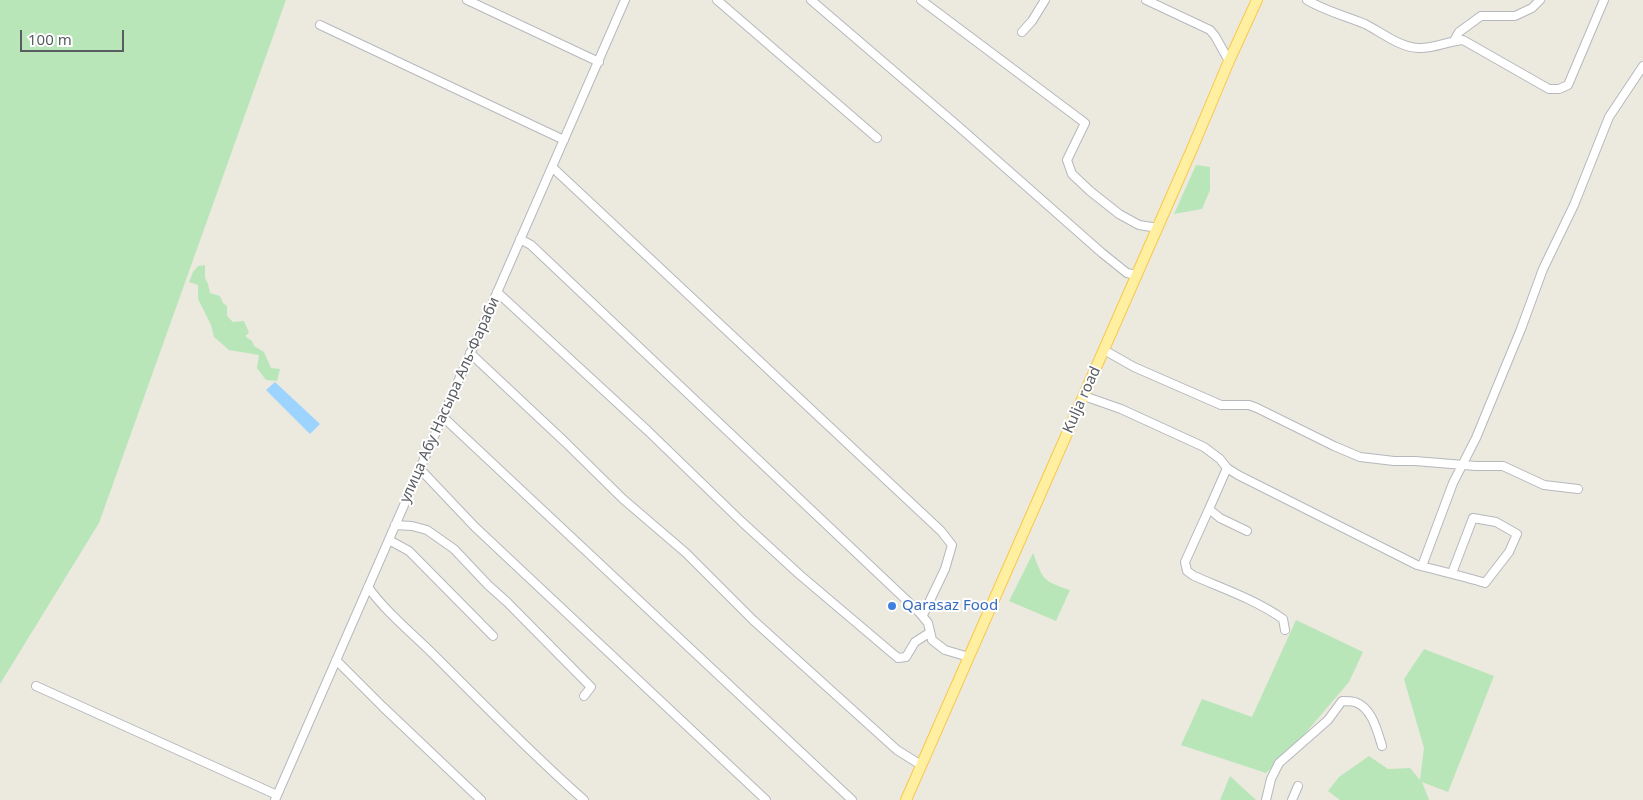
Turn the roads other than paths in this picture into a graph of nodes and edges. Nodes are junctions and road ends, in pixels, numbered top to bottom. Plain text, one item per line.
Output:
1 (467, 0) edge
2 (625, 0) edge
3 (717, 0) edge
4 (811, 0) edge
5 (921, 0) edge
6 (1045, 0) edge
7 (1146, 0) edge
8 (1257, 0) edge
9 (1307, 0) edge
10 (1540, 0) edge
11 (1604, 0) edge
12 (320, 26) dead end
13 (1022, 32) dead end
14 (1454, 41) junction
15 (1229, 61) junction
16 (599, 62) junction
17 (1643, 66) edge
18 (877, 138) dead end
19 (564, 140) junction
20 (552, 168) junction
21 (1158, 228) junction
22 (520, 239) junction
23 (1137, 275) junction
24 (497, 292) junction
25 (1104, 350) junction
26 (470, 353) junction
27 (1084, 396) junction
28 (442, 417) junction
29 (1462, 465) junction
30 (1228, 468) junction
31 (420, 469) junction
32 (1578, 489) dead end
33 (1209, 509) junction
34 (395, 525) junction
35 (1247, 531) dead end
36 (389, 540) junction
37 (1422, 566) junction
38 (1452, 573) junction
39 (368, 587) junction
40 (922, 615) junction
41 (1285, 630) dead end
42 (929, 633) junction
43 (493, 636) dead end
44 (969, 657) junction
45 (336, 660) junction
46 (36, 686) dead end
47 (584, 696) dead end
48 (1382, 746) dead end
49 (921, 765) junction
50 (1298, 786) dead end
51 (276, 797) edge
52 (481, 800) edge
53 (584, 800) edge
54 (766, 800) edge
55 (852, 800) edge
56 (906, 800) edge
57 (1266, 800) edge
58 (1292, 800) edge

1 - 16 street
2 - 16 street, улица Абу Насыра Аль-Фараби
3 - 18 street
4 - 23 street
5 - 21 street
6 - 13 street
7 - 15 street
8 - 15 main road, Kulja road
9 - 14 street
10 - 14 street
11 - 14 street
12 - 19 street
15 - 21 main road, Kulja road
16 - 19 street, улица Абу Насыра Аль-Фараби
17 - 29 street
19 - 20 street, улица Абу Насыра Аль-Фараби
20 - 22 street, улица Абу Насыра Аль-Фараби
20 - 40 street
21 - 23 main road, Kulja road
22 - 24 street, улица Абу Насыра Аль-Фараби
22 - 40 street
23 - 25 main road, Kulja road
24 - 26 street, улица Абу Насыра Аль-Фараби
24 - 42 street
25 - 27 main road, Kulja road
25 - 29 street
26 - 28 street, улица Абу Насыра Аль-Фараби
26 - 49 street
27 - 30 street
27 - 44 main road, Kulja road
28 - 31 street, улица Абу Насыра Аль-Фараби
28 - 55 street
29 - 32 street
29 - 37 street
30 - 33 street
30 - 37 street
31 - 34 street, улица Абу Насыра Аль-Фараби
31 - 54 street
33 - 35 street
33 - 41 street
34 - 36 street, улица Абу Насыра Аль-Фараби
34 - 47 street
36 - 39 street, улица Абу Насыра Аль-Фараби
36 - 43 street
37 - 38 street
38 - 38 street
39 - 45 street, улица Абу Насыра Аль-Фараби
39 - 53 street
40 - 42 street
42 - 44 street
44 - 49 main road, Kulja road
45 - 51 street, улица Абу Насыра Аль-Фараби
45 - 52 street
46 - 51 street
48 - 57 street
49 - 56 main road, Kulja road
50 - 58 street

